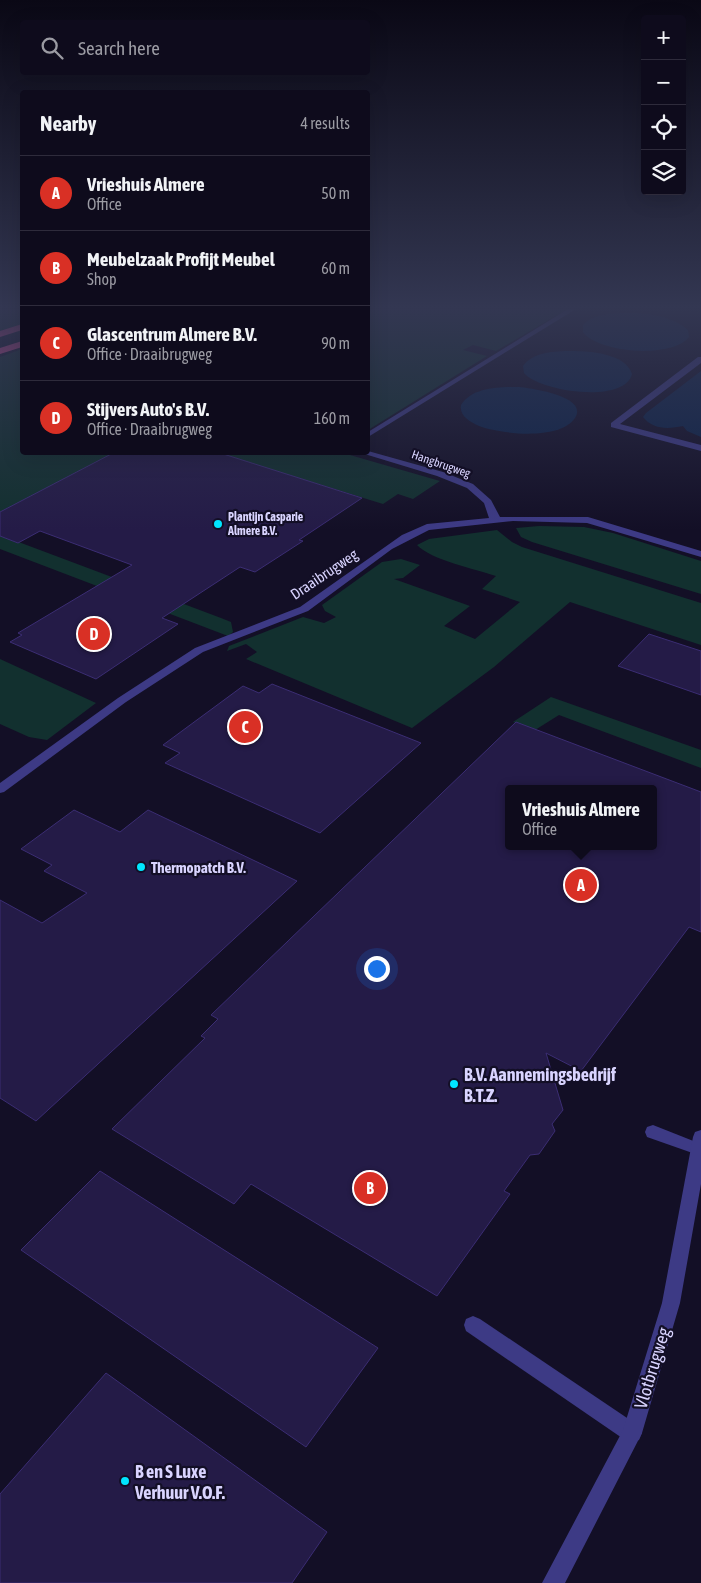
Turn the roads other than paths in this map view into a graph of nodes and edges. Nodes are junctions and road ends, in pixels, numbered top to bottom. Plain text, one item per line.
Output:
1 (452, 383) edge
2 (670, 383) edge
3 (370, 434) edge
4 (701, 448) edge
5 (370, 454) edge
6 (497, 519) junction
7 (701, 554) edge
8 (0, 789) edge
9 (653, 1132) dead end
10 (700, 1143) edge
11 (473, 1325) dead end
12 (632, 1433) junction
13 (552, 1583) edge

1 - 3 street
2 - 4 street
5 - 6 street, Hangbrugweg
6 - 7 street, Draaibrugweg
6 - 8 street, Draaibrugweg
9 - 10 street
10 - 12 street, Vlotbrugweg
11 - 12 street
12 - 13 street, Vlotbrugweg

